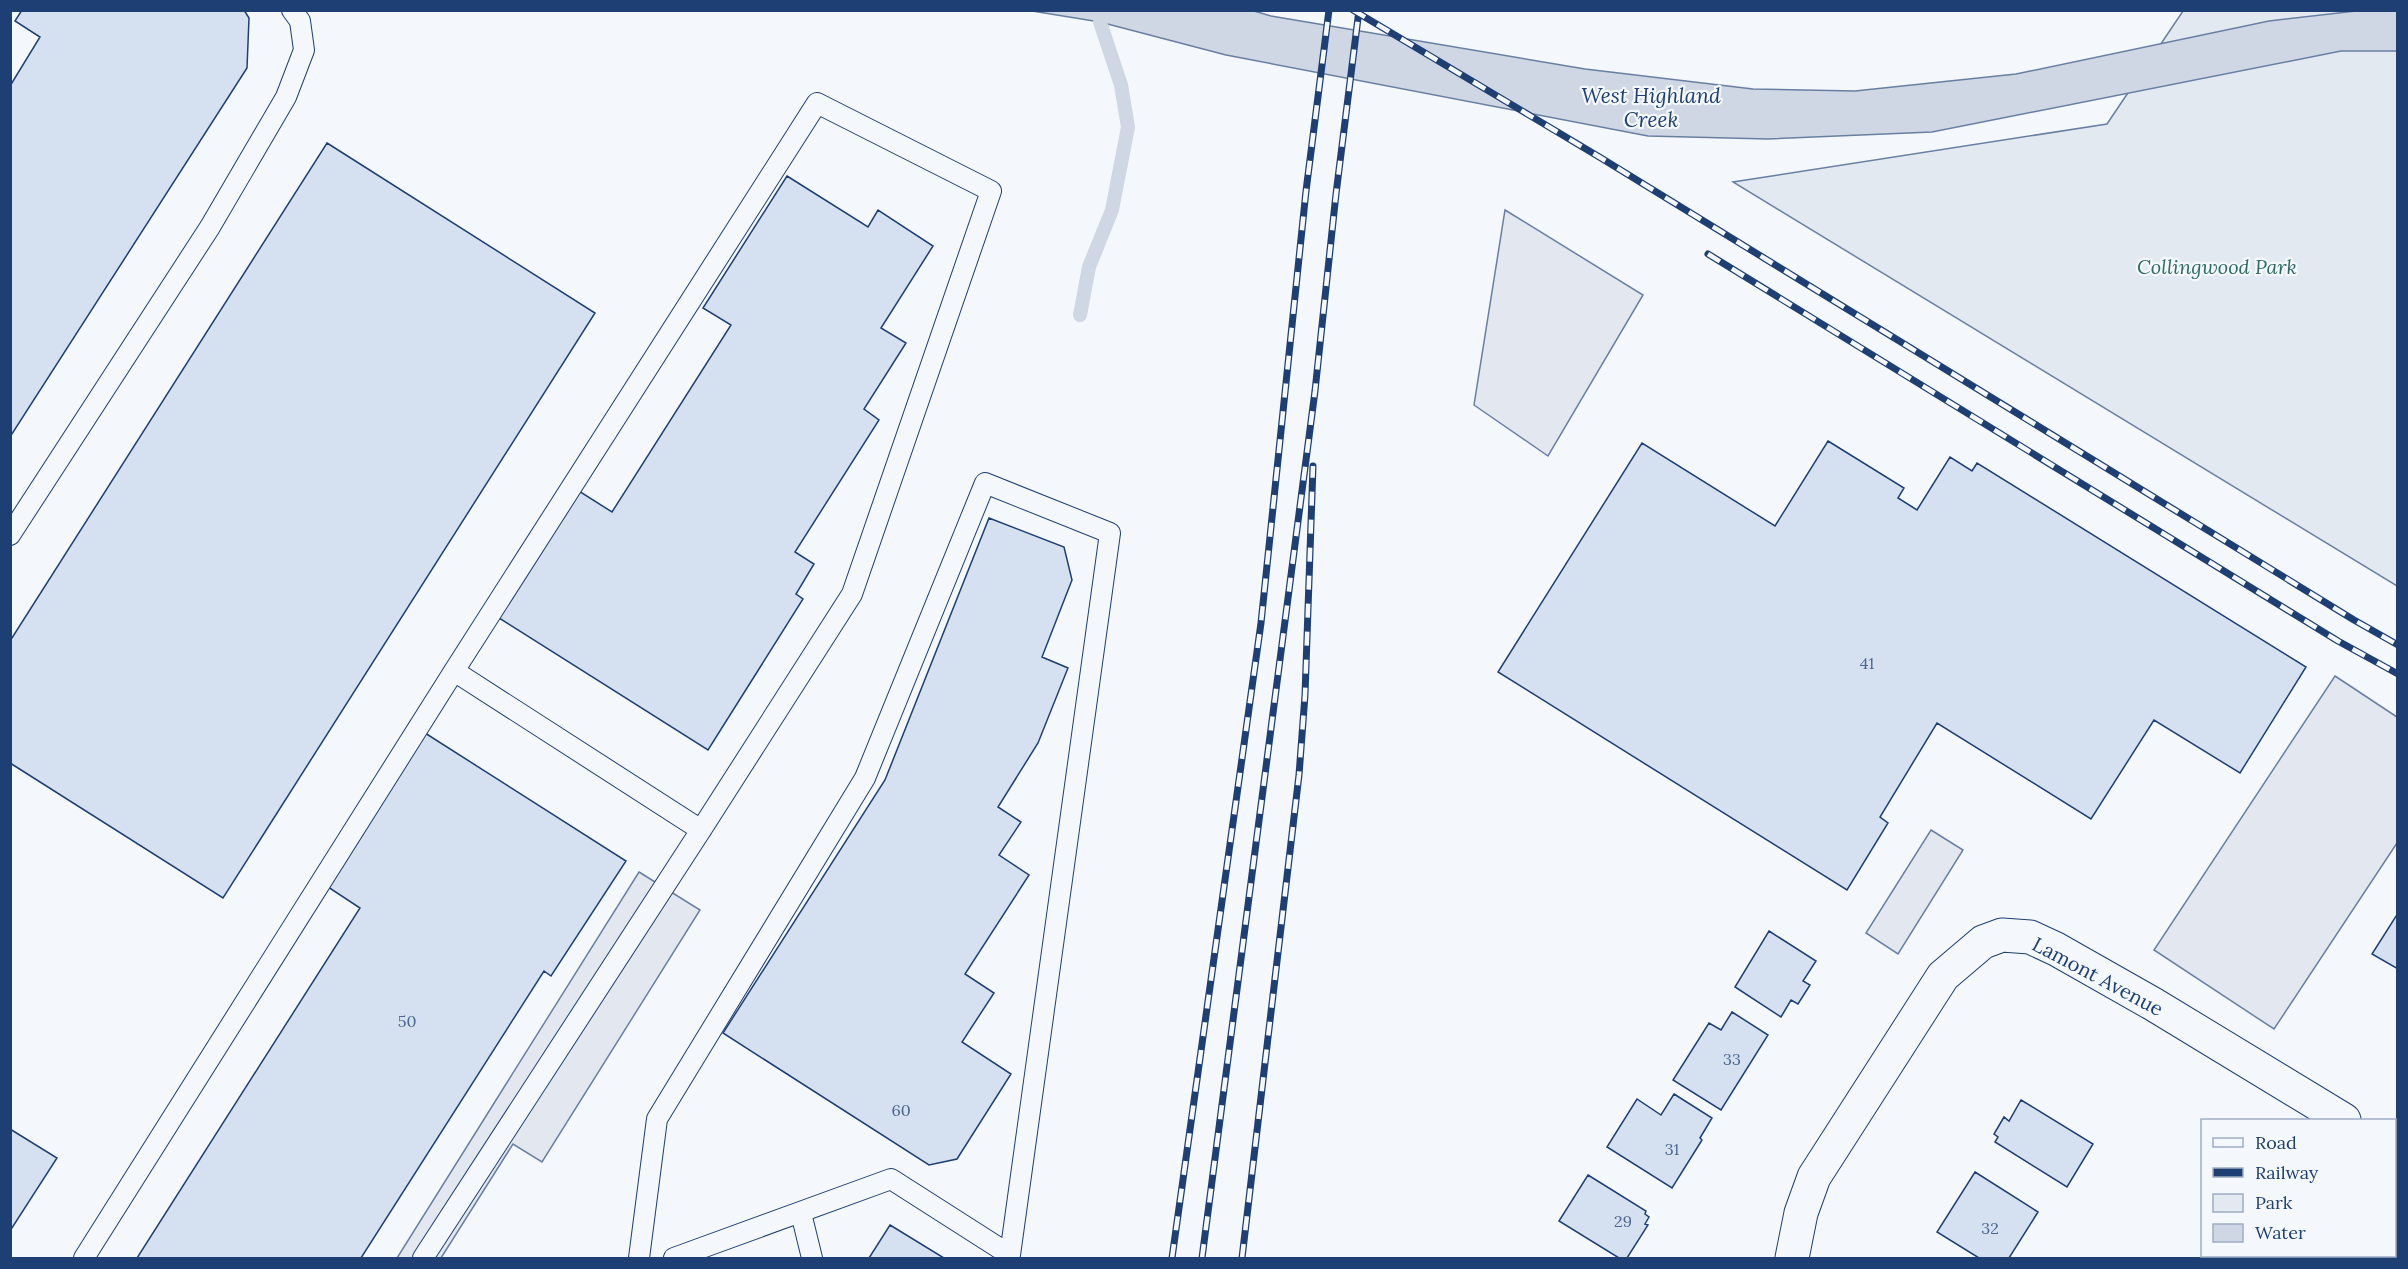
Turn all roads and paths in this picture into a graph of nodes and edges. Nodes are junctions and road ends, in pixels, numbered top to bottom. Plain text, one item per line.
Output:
1 (292, 10) edge
2 (10, 535) edge
3 (454, 671) junction
4 (701, 830) junction
5 (2342, 1119) edge
6 (801, 1213) junction
7 (1009, 1257) edge
8 (84, 1258) edge
9 (423, 1258) edge
10 (639, 1258) edge
11 (674, 1258) edge
12 (812, 1258) edge
13 (1792, 1258) edge

1 - 2 lane
3 - 4 lane
3 - 4 lane
3 - 8 lane
4 - 9 lane
5 - 13 street, Lamont Avenue
6 - 7 lane
6 - 11 lane
6 - 12 lane
7 - 10 lane

